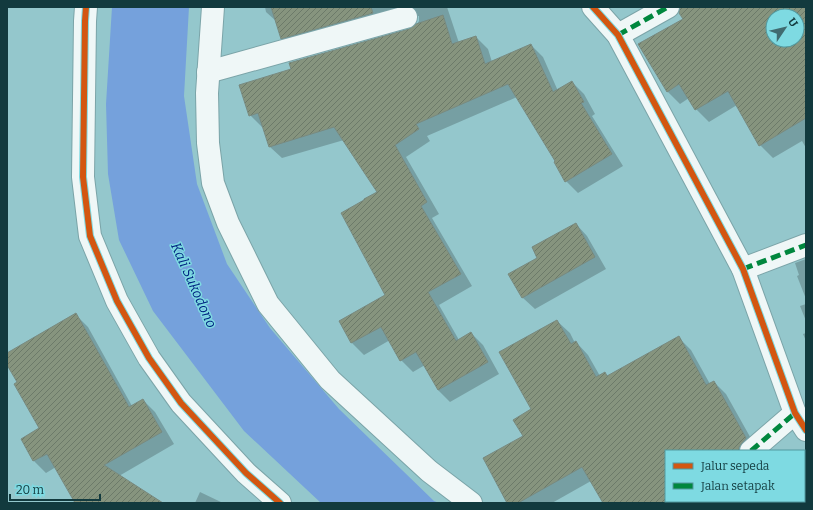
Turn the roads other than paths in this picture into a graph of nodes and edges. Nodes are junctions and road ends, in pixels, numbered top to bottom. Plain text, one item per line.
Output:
1 (86, 7) edge
2 (213, 7) edge
3 (593, 7) edge
4 (668, 7) edge
5 (406, 17) dead end
6 (618, 35) junction
7 (208, 72) junction
8 (806, 246) edge
9 (743, 269) junction
10 (801, 421) edge
11 (753, 450) edge
12 (280, 503) edge
13 (471, 503) edge

1 - 12 street
2 - 7 street
3 - 6 street
4 - 6 street
5 - 7 street
6 - 9 street
7 - 13 street
8 - 9 street
9 - 10 street
10 - 11 street

